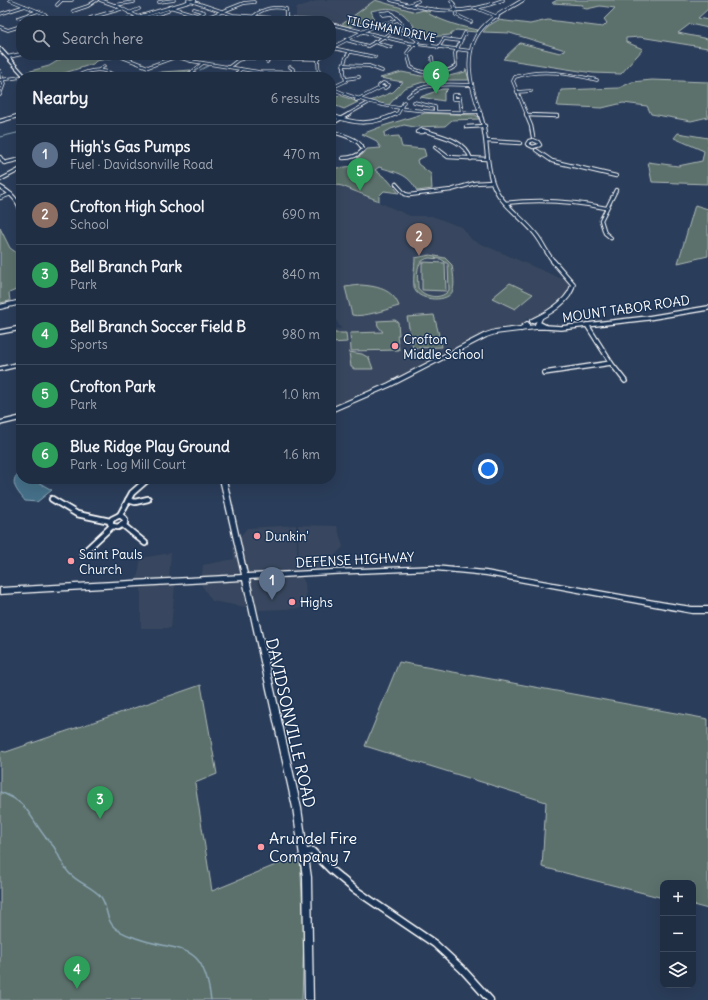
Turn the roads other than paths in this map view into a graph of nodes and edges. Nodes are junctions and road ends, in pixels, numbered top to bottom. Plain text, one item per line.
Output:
1 (10, 0) edge
2 (61, 0) edge
3 (72, 0) edge
4 (98, 0) edge
5 (174, 0) edge
6 (192, 0) edge
7 (391, 0) edge
8 (503, 0) edge
9 (523, 0) edge
10 (418, 1) edge
11 (451, 1) dead end
12 (134, 2) dead end
13 (159, 2) dead end
14 (254, 2) dead end
15 (57, 5) dead end
16 (115, 5) junction
17 (408, 5) junction
18 (26, 6) junction
19 (204, 6) junction
20 (170, 8) junction
21 (121, 9) junction
22 (139, 9) dead end
23 (194, 9) junction
24 (478, 9) junction
25 (0, 10) edge
26 (73, 10) dead end
27 (38, 11) junction
28 (168, 11) dead end
29 (222, 11) junction
30 (6, 12) junction
31 (185, 12) junction
32 (455, 12) junction
33 (129, 13) junction
34 (217, 13) junction
35 (0, 14) edge
36 (391, 14) dead end
37 (24, 16) edge
38 (46, 16) edge
39 (97, 16) edge
40 (136, 16) edge
41 (142, 16) edge
42 (151, 16) edge
43 (210, 16) edge
44 (212, 16) edge
45 (237, 16) edge
46 (254, 16) joint
47 (286, 16) edge
48 (498, 17) junction
49 (398, 20) junction
50 (471, 22) dead end
51 (336, 25) edge
52 (0, 27) edge
53 (16, 28) edge
54 (363, 31) junction
55 (395, 31) junction
56 (465, 33) dead end
57 (384, 37) junction
58 (346, 40) junction
59 (460, 41) junction
60 (374, 42) junction
61 (415, 44) junction
62 (336, 46) edge
63 (391, 47) dead end
64 (438, 48) junction
65 (0, 49) edge
66 (336, 49) edge
67 (456, 50) junction
68 (471, 51) junction
69 (350, 52) junction
70 (16, 55) edge
71 (8, 57) junction
72 (376, 57) dead end
73 (432, 57) dead end
74 (130, 60) edge
75 (167, 60) edge
76 (187, 60) edge
77 (238, 60) edge
78 (319, 60) edge
79 (191, 61) joint
80 (203, 63) junction
81 (344, 65) junction
82 (104, 66) dead end
83 (290, 67) dead end
84 (229, 68) junction
85 (241, 69) junction
86 (99, 70) junction
87 (0, 71) edge
88 (382, 71) dead end
89 (19, 72) edge
90 (88, 72) edge
91 (109, 72) edge
92 (192, 72) edge
93 (238, 72) edge
94 (267, 72) edge
95 (293, 72) edge
96 (319, 72) edge
97 (434, 72) junction
98 (359, 77) dead end
99 (16, 78) edge
100 (346, 79) junction
101 (0, 80) edge
102 (4, 80) junction
103 (597, 80) dead end
104 (472, 85) junction
105 (336, 86) edge
106 (382, 87) dead end
107 (336, 90) edge
108 (531, 91) dead end
109 (517, 92) junction
110 (0, 95) edge
111 (408, 96) dead end
112 (460, 99) dead end
113 (356, 100) junction
114 (404, 102) dead end
115 (414, 102) dead end
116 (368, 103) junction
117 (400, 109) junction
118 (435, 112) junction
119 (479, 112) junction
120 (462, 113) junction
121 (527, 115) junction
122 (16, 116) edge
123 (557, 116) dead end
124 (336, 117) edge
125 (340, 119) junction
126 (0, 121) edge
127 (336, 121) edge
128 (485, 126) junction
129 (466, 127) dead end
130 (336, 132) edge
131 (423, 132) dead end
132 (533, 137) junction
133 (531, 140) junction
134 (535, 140) junction
135 (486, 141) junction
136 (527, 143) junction
137 (435, 147) dead end
138 (535, 148) junction
139 (0, 157) edge
140 (343, 158) dead end
141 (471, 159) junction
142 (487, 159) junction
143 (16, 160) edge
144 (16, 171) edge
145 (616, 176) dead end
146 (482, 178) dead end
147 (0, 180) edge
148 (483, 182) junction
149 (492, 182) junction
150 (396, 184) dead end
151 (0, 188) edge
152 (616, 190) dead end
153 (11, 194) junction
154 (0, 198) edge
155 (16, 200) edge
156 (505, 203) junction
157 (606, 208) junction
158 (611, 238) dead end
159 (16, 303) edge
160 (0, 307) edge
161 (708, 308) edge
162 (540, 318) junction
163 (532, 320) junction
164 (527, 324) junction
165 (536, 325) junction
166 (587, 325) junction
167 (16, 329) edge
168 (521, 329) junction
169 (0, 332) edge
170 (611, 363) junction
171 (16, 365) edge
172 (0, 369) edge
173 (544, 373) dead end
174 (625, 381) dead end
175 (336, 408) edge
176 (16, 419) edge
177 (0, 423) edge
178 (142, 484) edge
179 (224, 484) edge
180 (52, 498) dead end
181 (148, 499) dead end
182 (128, 500) junction
183 (120, 515) junction
184 (110, 521) junction
185 (123, 525) junction
186 (112, 526) junction
187 (145, 543) dead end
188 (83, 553) dead end
189 (244, 578) junction
190 (0, 591) edge
191 (708, 610) edge
192 (304, 852) junction
193 (309, 1000) edge
194 (490, 1000) edge

1 - 18 street
2 - 3 street
2 - 15 street
4 - 16 street
4 - 26 street
5 - 13 street
6 - 19 street
6 - 20 street
6 - 29 street
7 - 17 street
8 - 24 street
9 - 48 street
10 - 17 street
11 - 32 street
12 - 16 street
14 - 29 street
16 - 21 street
17 - 32 street
18 - 27 street
18 - 30 street
19 - 23 street
19 - 29 street
20 - 31 street
20 - 41 street
21 - 33 street
21 - 39 street
22 - 33 street
23 - 31 street
23 - 31 street
24 - 32 street
24 - 48 street
25 - 30 street
27 - 37 street
27 - 38 street
28 - 42 street
29 - 34 street
29 - 45 street
29 - 46 street
30 - 35 street
32 - 50 street
33 - 40 street
34 - 43 street
34 - 44 street
36 - 49 street
46 - 47 street
48 - 68 street
49 - 54 street
49 - 55 street
51 - 54 street, TILGHMAN DRIVE
52 - 53 street
54 - 57 street, TILGHMAN DRIVE
54 - 58 street
55 - 57 street
55 - 61 street
56 - 59 street
57 - 60 street
57 - 61 street, TILGHMAN DRIVE
58 - 60 street
58 - 62 street
59 - 64 street
59 - 67 street
60 - 63 street
61 - 64 street, TILGHMAN DRIVE
61 - 97 street
64 - 67 street, TILGHMAN DRIVE
65 - 71 main road
66 - 69 street
67 - 68 street, TILGHMAN DRIVE
67 - 97 street
68 - 104 street
69 - 72 street
69 - 81 street
70 - 71 street
71 - 89 main road
73 - 97 street
74 - 75 street
76 - 79 street
77 - 84 street
78 - 96 street
79 - 80 street
80 - 84 street
80 - 92 street
81 - 88 street
81 - 100 street
82 - 86 street
83 - 95 street
84 - 85 street
85 - 93 street
85 - 94 street
86 - 90 street
86 - 91 street
87 - 102 street
98 - 100 street
99 - 102 street
100 - 105 street
101 - 102 street
102 - 110 street
103 - 109 street
104 - 111 street
104 - 119 street
106 - 113 street
107 - 113 street
108 - 109 street
109 - 121 street
112 - 120 street
113 - 116 street
114 - 117 street
115 - 118 street
116 - 117 street
116 - 125 street
117 - 118 street
117 - 125 street
118 - 120 street
119 - 120 street
119 - 128 street
121 - 123 street
121 - 132 street
122 - 126 street
124 - 125 street
125 - 127 street
128 - 129 street
128 - 135 street
130 - 140 street
131 - 141 street
132 - 133 street
132 - 134 street
133 - 134 street
133 - 136 street
134 - 138 street
135 - 136 street
135 - 142 street
136 - 138 street
137 - 141 street
138 - 145 street
139 - 143 street
141 - 142 street
142 - 149 street
144 - 147 street
146 - 148 street
148 - 149 street
148 - 150 street
149 - 156 street
151 - 153 street
152 - 157 street
153 - 154 street
153 - 155 street
156 - 157 street
156 - 162 street
157 - 158 street
159 - 160 street
161 - 166 street, MOUNT TABOR ROAD
162 - 163 street
162 - 165 street
163 - 164 street
163 - 165 street
164 - 165 street
164 - 168 street
165 - 166 street, MOUNT TABOR ROAD
165 - 168 street
166 - 170 street
167 - 169 street
168 - 175 street
170 - 173 street
170 - 174 street
171 - 172 street
176 - 177 street
178 - 182 street
179 - 189 main road, DAVIDSONVILLE ROAD
180 - 184 street
181 - 182 street
182 - 183 street
183 - 184 street
183 - 185 street
184 - 186 street
185 - 186 street
185 - 187 street
186 - 188 street
189 - 190 main road, DEFENSE HIGHWAY
189 - 191 main road, DEFENSE HIGHWAY
189 - 192 main road, DAVIDSONVILLE ROAD
192 - 193 main road, DAVIDSONVILLE ROAD
192 - 194 street

